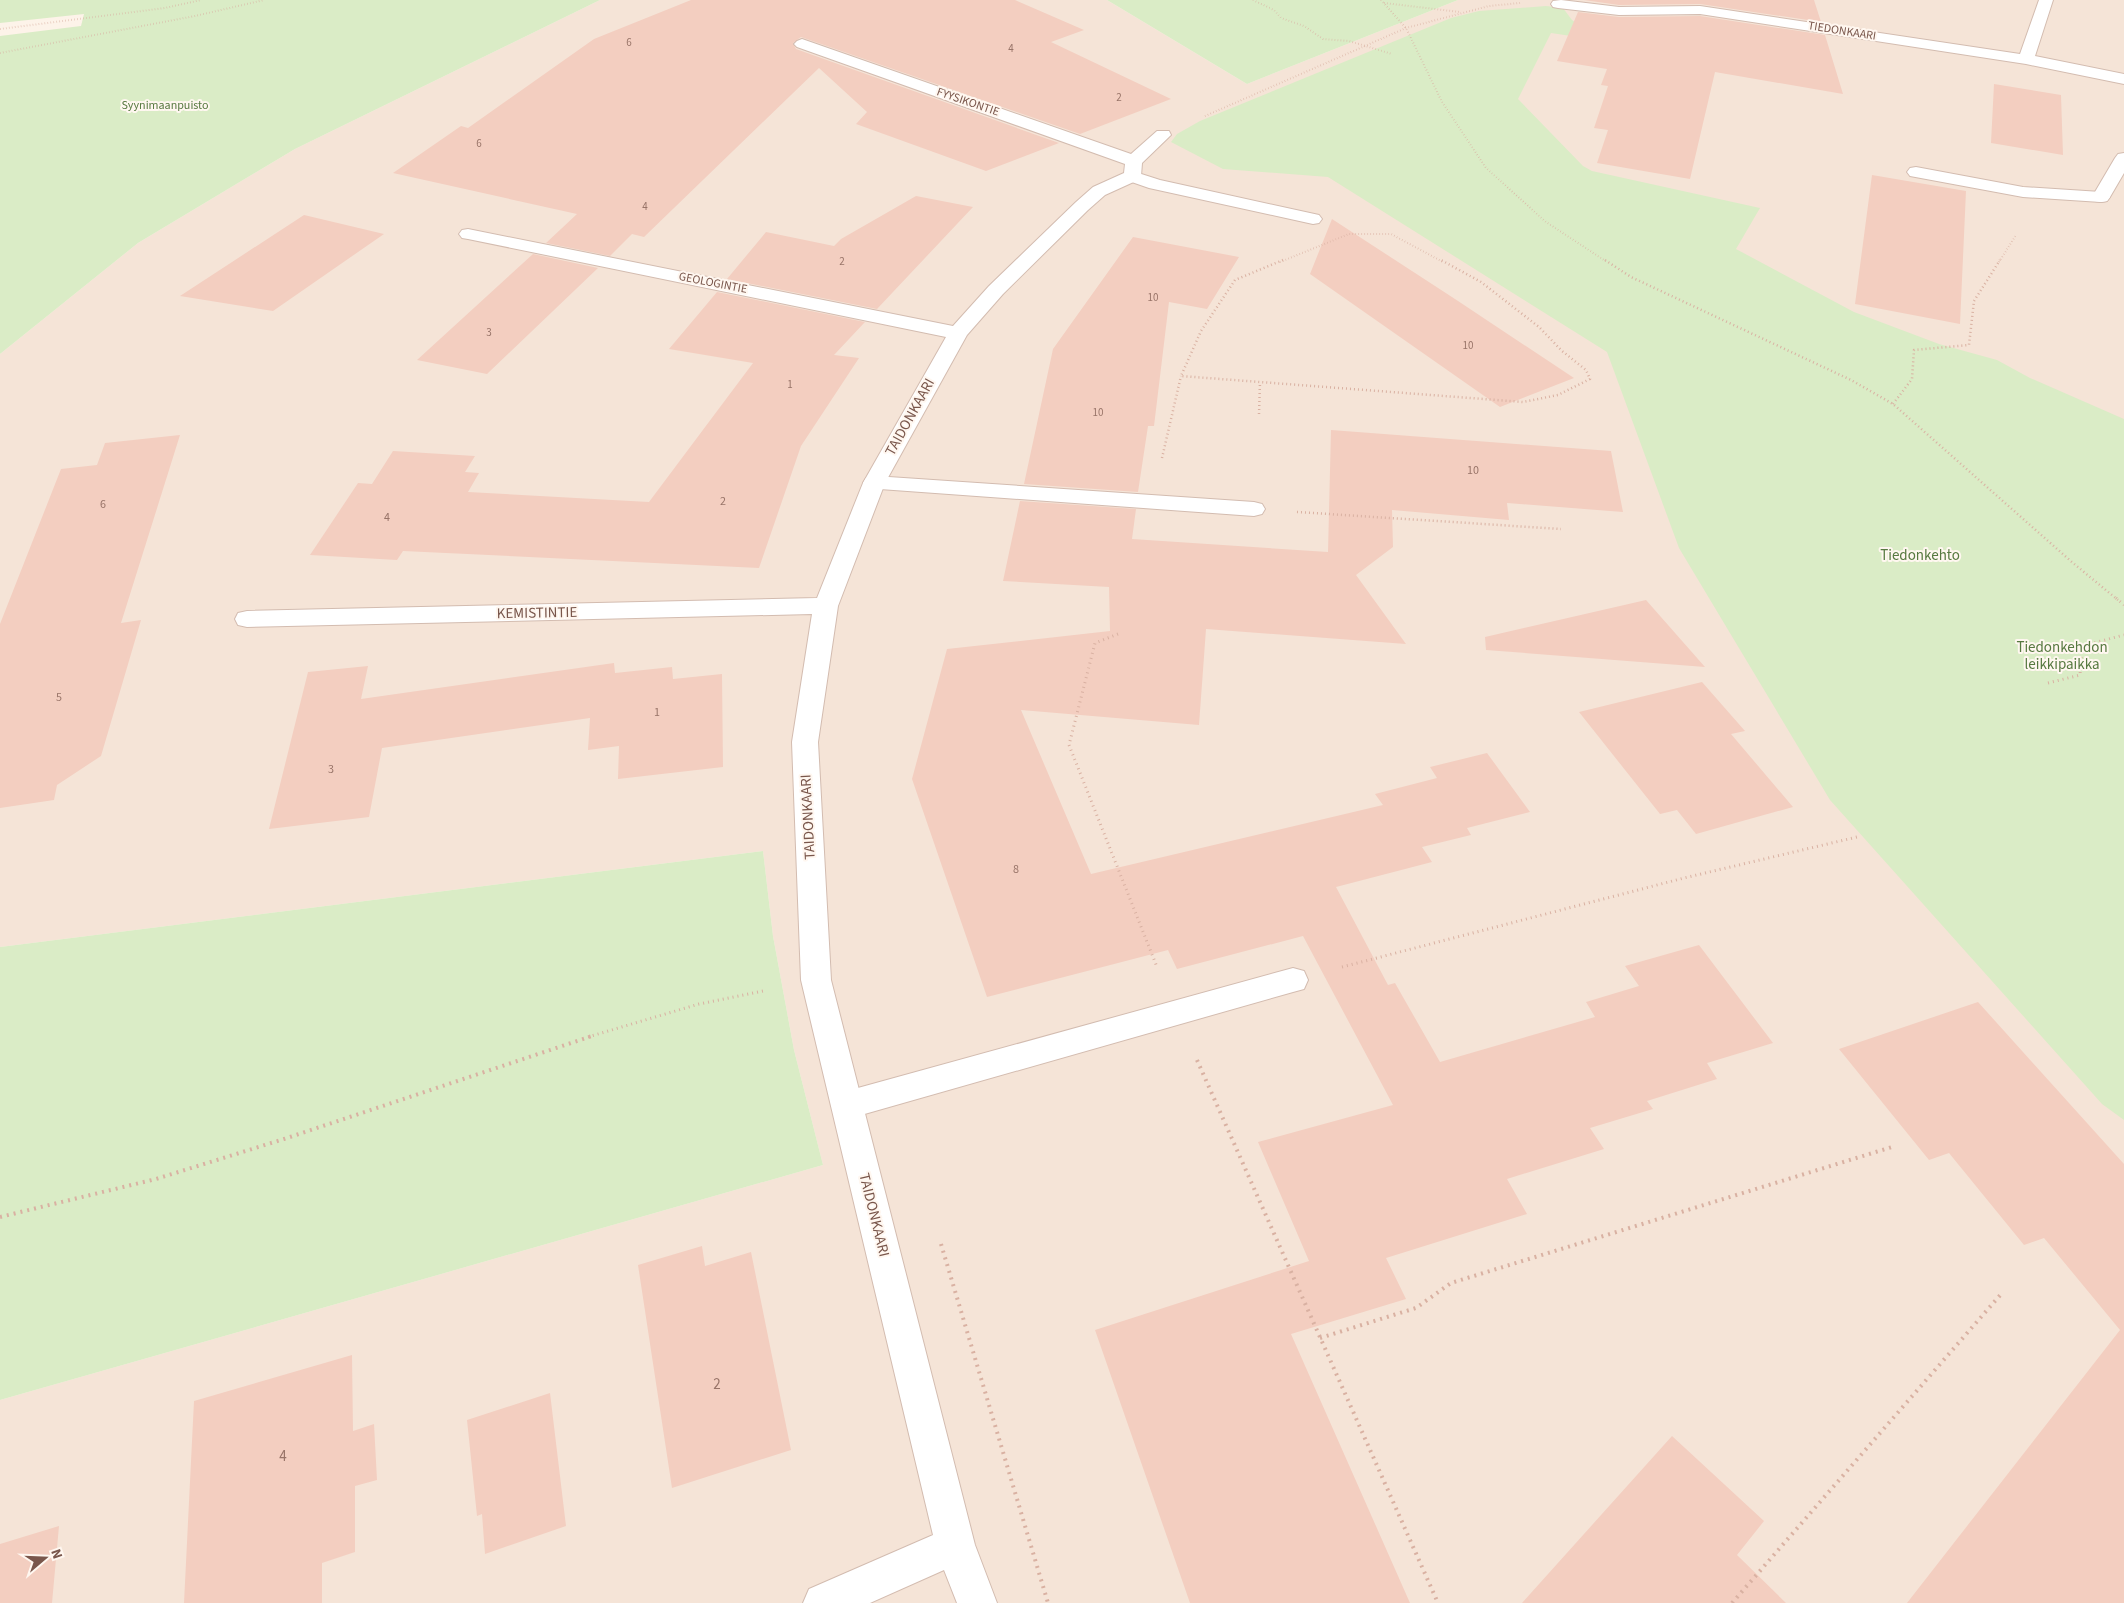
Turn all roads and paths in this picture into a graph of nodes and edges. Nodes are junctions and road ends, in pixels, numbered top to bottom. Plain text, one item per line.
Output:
1 (202, 0) edge
2 (264, 0) edge
3 (1253, 0) edge
4 (1381, 0) edge
5 (2046, 0) edge
6 (1384, 3) junction
7 (1558, 4) joint
8 (1698, 5) edge
9 (1465, 12) junction
10 (1406, 28) junction
11 (0, 29) edge
12 (802, 44) dead end
13 (1363, 46) junction
14 (0, 53) edge
15 (1392, 54) dead end
16 (2026, 59) junction
17 (2124, 79) edge
18 (1163, 135) joint
19 (2124, 158) edge
20 (1133, 169) junction
21 (1916, 172) dead end
22 (2023, 192) junction
23 (1313, 219) dead end
24 (468, 234) dead end
25 (958, 333) junction
26 (1181, 376) junction
27 (1260, 382) junction
28 (1893, 404) junction
29 (1259, 414) dead end
30 (874, 483) junction
31 (1154, 503) junction
32 (1254, 509) joint
33 (1561, 529) dead end
34 (2124, 604) edge
35 (826, 606) junction
36 (247, 618) dead end
37 (1118, 634) dead end
38 (2124, 635) edge
39 (2048, 683) dead end
40 (1857, 837) dead end
41 (816, 980) junction
42 (1294, 980) joint
43 (1176, 1013) junction
44 (847, 1105) junction
45 (1892, 1147) dead end
46 (0, 1217) edge
47 (939, 1239) dead end
48 (2002, 1293) dead end
49 (1320, 1338) junction
50 (955, 1545) junction
51 (823, 1603) edge
52 (977, 1603) edge
53 (1048, 1603) edge
54 (1438, 1603) edge
55 (1732, 1603) edge

1 - 11 path
2 - 14 path
3 - 13 path
4 - 6 path
5 - 16 street
6 - 9 path
6 - 10 path
7 - 8 street, TIEDONKAARI
7 - 9 path
8 - 16 street, TIEDONKAARI
9 - 10 path
10 - 13 path
10 - 28 path
12 - 20 street, FYYSIKONTIE
13 - 15 path
13 - 18 path
16 - 17 street, TIEDONKAARI
18 - 20 street, TAIDONKAARI
19 - 22 street
20 - 23 street, FYYSIKONTIE
20 - 25 street, TAIDONKAARI
21 - 22 street
22 - 28 path
24 - 25 street, GEOLOGINTIE
25 - 30 street, TAIDONKAARI
26 - 27 path
26 - 27 path
26 - 31 path
27 - 29 path
28 - 34 path
30 - 31 street
30 - 35 street, TAIDONKAARI
31 - 32 street
32 - 33 path
35 - 36 street, KEMISTINTIE
35 - 41 street, TAIDONKAARI
37 - 43 path
38 - 39 path
40 - 42 path
41 - 44 street, TAIDONKAARI
41 - 46 path
42 - 43 street
43 - 44 street
43 - 49 path
44 - 50 street, TAIDONKAARI
45 - 49 path
47 - 53 path
48 - 55 path
49 - 54 path
50 - 51 street
50 - 52 street, TAIDONKAARI

